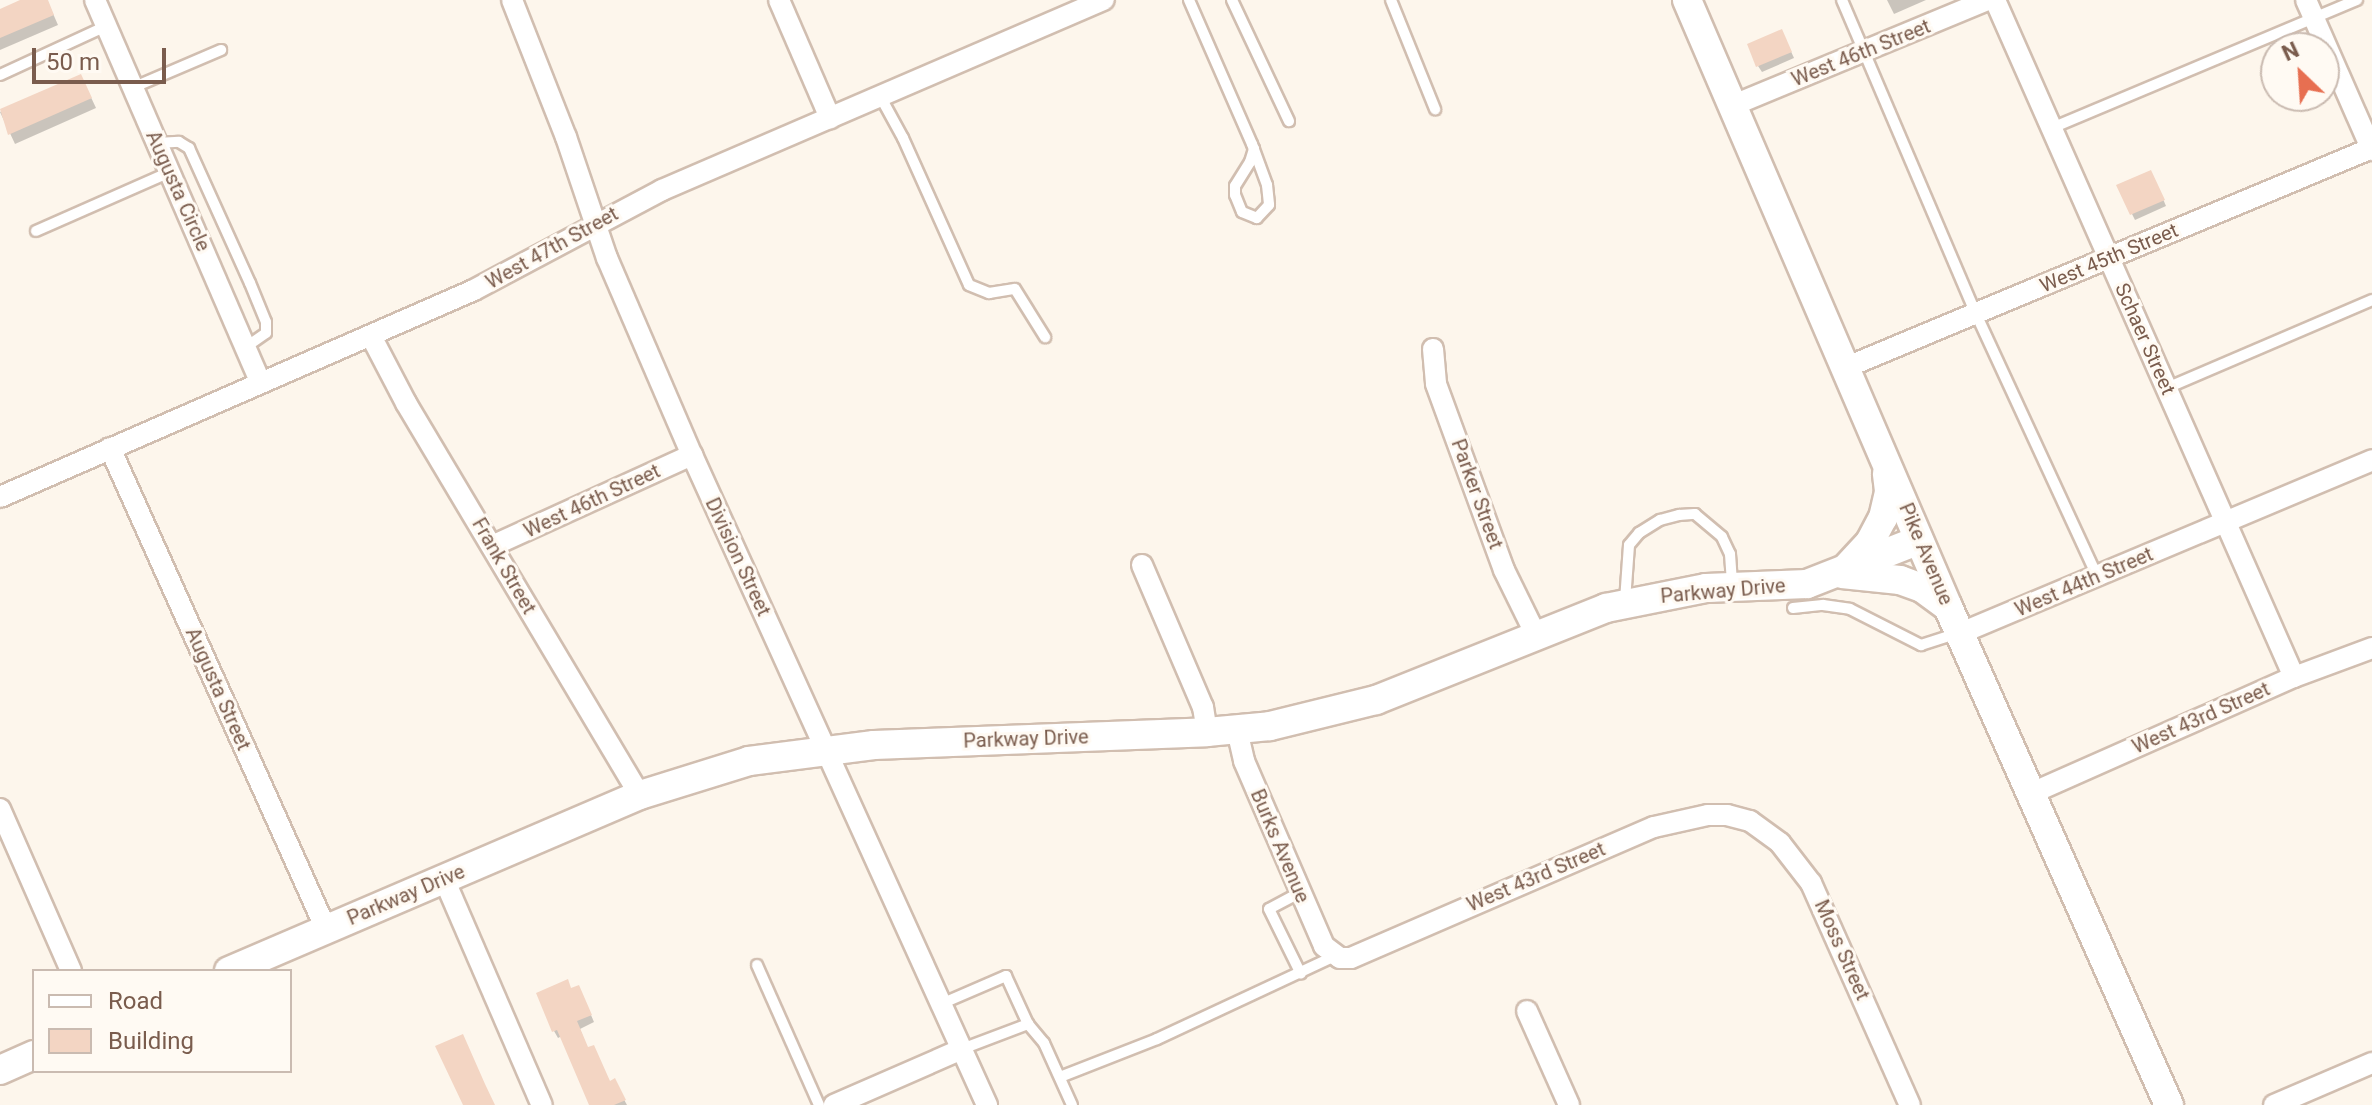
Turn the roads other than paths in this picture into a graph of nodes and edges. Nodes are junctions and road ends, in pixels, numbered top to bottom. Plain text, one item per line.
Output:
1 (95, 0) edge
2 (512, 0) edge
3 (779, 0) edge
4 (1104, 0) edge
5 (1189, 0) edge
6 (1232, 0) edge
7 (1391, 0) edge
8 (1687, 0) edge
9 (1842, 0) edge
10 (1987, 0) edge
11 (1995, 0) edge
12 (2357, 0) edge
13 (2310, 9) edge
14 (106, 26) junction
15 (221, 50) dead end
16 (1864, 52) junction
17 (0, 75) edge
18 (132, 88) junction
19 (880, 96) junction
20 (1734, 105) junction
21 (1435, 109) dead end
22 (830, 118) junction
23 (1289, 121) dead end
24 (2052, 128) junction
25 (157, 143) junction
26 (1254, 149) junction
27 (2372, 149) edge
28 (170, 172) junction
29 (595, 224) junction
30 (36, 231) dead end
31 (2109, 258) junction
32 (2372, 300) edge
33 (1976, 314) junction
34 (371, 336) junction
35 (1045, 337) dead end
36 (246, 347) junction
37 (1433, 349) dead end
38 (1847, 367) junction
39 (261, 383) junction
40 (2167, 388) junction
41 (110, 448) junction
42 (692, 455) junction
43 (1884, 457) junction
44 (2372, 460) edge
45 (0, 497) edge
46 (2226, 522) junction
47 (1919, 540) junction
48 (492, 546) junction
49 (1142, 565) dead end
50 (1841, 574) junction
51 (2097, 577) junction
52 (1732, 586) junction
53 (1625, 603) junction
54 (1793, 608) dead end
55 (1954, 620) junction
56 (1536, 635) junction
57 (2372, 648) edge
58 (2294, 677) junction
59 (1237, 730) junction
60 (1207, 732) junction
61 (827, 749) junction
62 (2032, 793) junction
63 (640, 795) junction
64 (0, 809) edge
65 (1742, 819) joint
66 (444, 879) junction
67 (1301, 892) junction
68 (326, 929) junction
69 (1335, 956) junction
70 (757, 965) dead end
71 (70, 969) edge
72 (234, 969) edge
73 (1301, 974) junction
74 (941, 1004) junction
75 (1527, 1011) dead end
76 (1028, 1024) junction
77 (962, 1049) junction
78 (32, 1056) edge
79 (2372, 1063) edge
80 (0, 1070) edge
81 (1060, 1077) junction
82 (542, 1105) edge
83 (819, 1105) edge
84 (834, 1105) edge
85 (987, 1105) edge
86 (1072, 1105) edge
87 (1569, 1105) edge
88 (1910, 1105) edge
89 (2169, 1105) edge
90 (2274, 1105) edge

1 - 14 street, Augusta Circle
2 - 29 street, Division Street
3 - 22 street
4 - 19 street, West 47th Street
5 - 26 lane
6 - 23 lane
7 - 21 lane
8 - 20 street, Pike Avenue
9 - 16 lane
10 - 16 street, West 46th Street
11 - 24 street, Schaer Street
12 - 13 lane
13 - 24 lane
13 - 27 street
14 - 17 lane
14 - 18 street, Augusta Circle
15 - 18 lane
16 - 20 street, West 46th Street
16 - 33 lane
18 - 25 street, Augusta Circle
19 - 22 street, West 47th Street
19 - 35 lane
20 - 38 street, Pike Avenue
22 - 29 street, West 47th Street
24 - 31 street, Schaer Street
25 - 28 street, Augusta Circle
25 - 36 lane
26 - 26 lane
27 - 31 street, West 45th Street
28 - 30 lane
28 - 36 street, Augusta Circle
29 - 34 street, West 47th Street
29 - 42 street, Division Street
31 - 33 street, West 45th Street
31 - 40 street, Schaer Street
32 - 40 lane
33 - 38 street, West 45th Street
33 - 51 lane
34 - 39 street, West 47th Street
34 - 48 street, Frank Street
36 - 39 street, Augusta Circle
37 - 56 street, Parker Street
38 - 43 street, Pike Avenue
39 - 41 street, West 47th Street
40 - 46 street, Schaer Street
41 - 45 street, West 47th Street
41 - 68 street, Augusta Street
42 - 48 street, West 46th Street
42 - 61 street, Division Street
43 - 47 street, Pike Avenue
43 - 50 street
44 - 46 street, West 44th Street
46 - 51 street, West 44th Street
46 - 58 street, Schaer Street
47 - 50 street, Parkway Drive
47 - 55 street, Pike Avenue
48 - 63 street, Frank Street
49 - 60 street
50 - 52 street, Parkway Drive
50 - 55 street, Parkway Drive
51 - 55 street, West 44th Street
52 - 53 street, Parkway Drive
52 - 53 lane
53 - 56 street, Parkway Drive
54 - 55 lane, West 44th Street
55 - 62 street, Pike Avenue
56 - 59 street, Parkway Drive
57 - 58 street, West 43rd Street
58 - 62 street, West 43rd Street
59 - 60 street, Parkway Drive
59 - 67 street, Burks Avenue
60 - 61 street, Parkway Drive
61 - 63 street, Parkway Drive
61 - 74 street, Division Street
62 - 89 street, Pike Avenue
63 - 66 street, Parkway Drive
64 - 71 street
65 - 69 street, West 43rd Street
65 - 88 street, Moss Street
66 - 68 street, Parkway Drive
66 - 82 street
67 - 69 street, Burks Avenue
67 - 73 lane
68 - 72 street, Parkway Drive
69 - 73 lane
70 - 83 lane
73 - 81 lane
74 - 76 lane
74 - 77 street, Division Street
75 - 87 street
76 - 77 lane
76 - 81 lane
77 - 84 street
77 - 85 street, Division Street
78 - 80 street
79 - 90 street
81 - 86 lane

